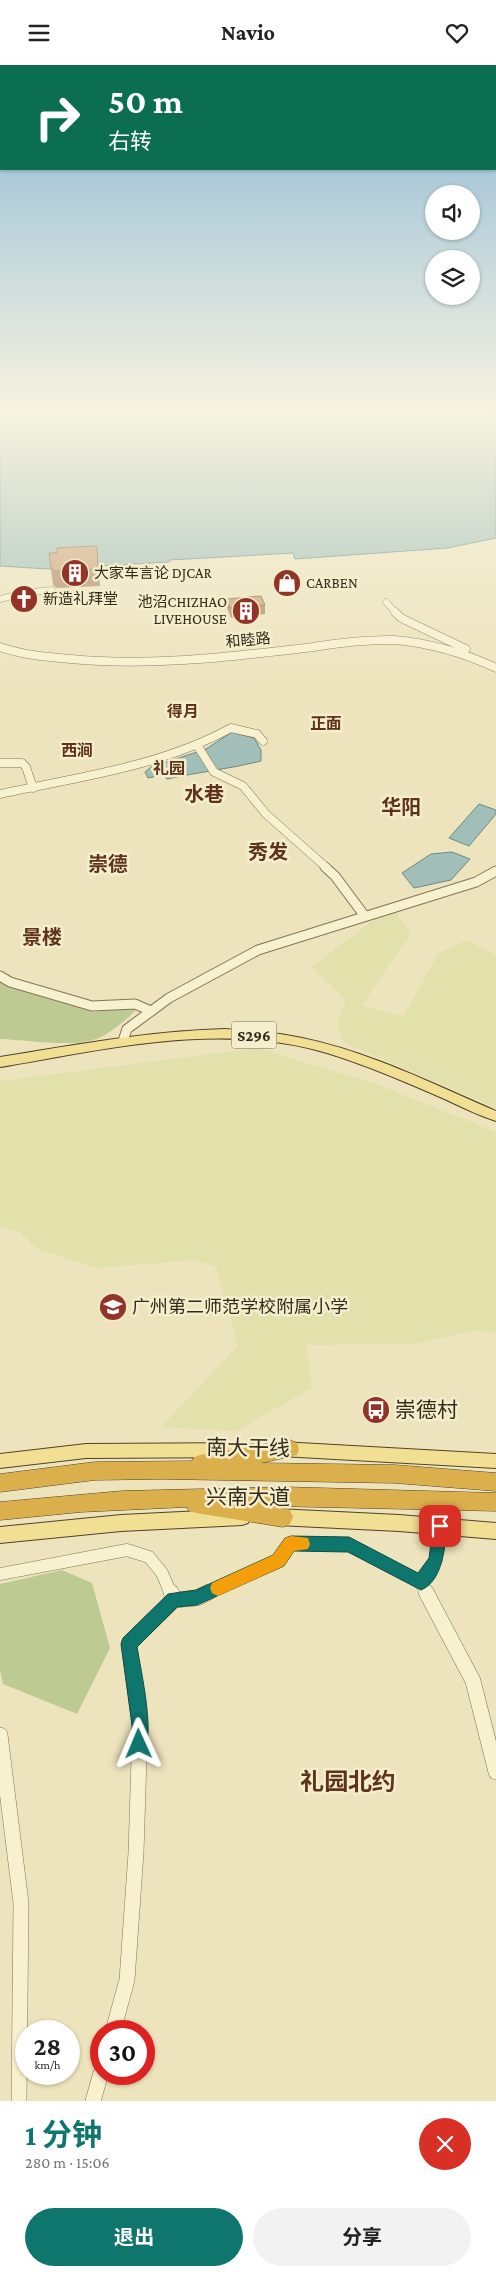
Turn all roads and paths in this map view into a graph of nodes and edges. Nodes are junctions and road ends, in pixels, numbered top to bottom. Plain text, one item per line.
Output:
1 (52, 591) dead end
2 (0, 599) edge
3 (386, 602) dead end
4 (0, 647) edge
5 (496, 667) edge
6 (263, 741) dead end
7 (197, 745) junction
8 (0, 763) edge
9 (33, 788) junction
10 (0, 794) edge
11 (496, 871) edge
12 (364, 915) junction
13 (0, 976) edge
14 (151, 1011) junction
15 (123, 1041) junction
16 (0, 1062) edge
17 (496, 1117) edge
18 (290, 1449) junction
19 (0, 1461) edge
20 (496, 1461) edge
21 (162, 1470) junction
22 (496, 1482) edge
23 (0, 1483) edge
24 (150, 1498) junction
25 (496, 1503) edge
26 (0, 1511) edge
27 (283, 1517) junction
28 (440, 1526) junction
29 (496, 1531) edge
30 (0, 1535) edge
31 (0, 1574) edge
32 (421, 1583) junction
33 (174, 1600) junction
34 (0, 1735) edge
35 (496, 1772) edge
36 (115, 2020) edge
37 (98, 2085) edge
38 (19, 2101) edge
39 (93, 2101) edge

1 - 2 street
3 - 5 street
4 - 5 street, 和睦路
6 - 7 street
7 - 9 street
7 - 12 street
8 - 9 street
9 - 10 street
11 - 12 street
12 - 14 street
13 - 14 street
14 - 15 street
15 - 16 main road, S296
15 - 17 main road, S296
18 - 19 main road
18 - 20 main road
18 - 21 highway
21 - 22 highway, 南大干线
21 - 23 highway, 南大干线
24 - 25 highway
24 - 26 highway
24 - 27 highway
27 - 28 main road, 兴南大道
27 - 30 main road, 兴南大道
28 - 29 main road, 兴南大道
28 - 32 street
31 - 33 street
32 - 33 street
32 - 35 street
33 - 36 street
34 - 38 street
37 - 39 street

